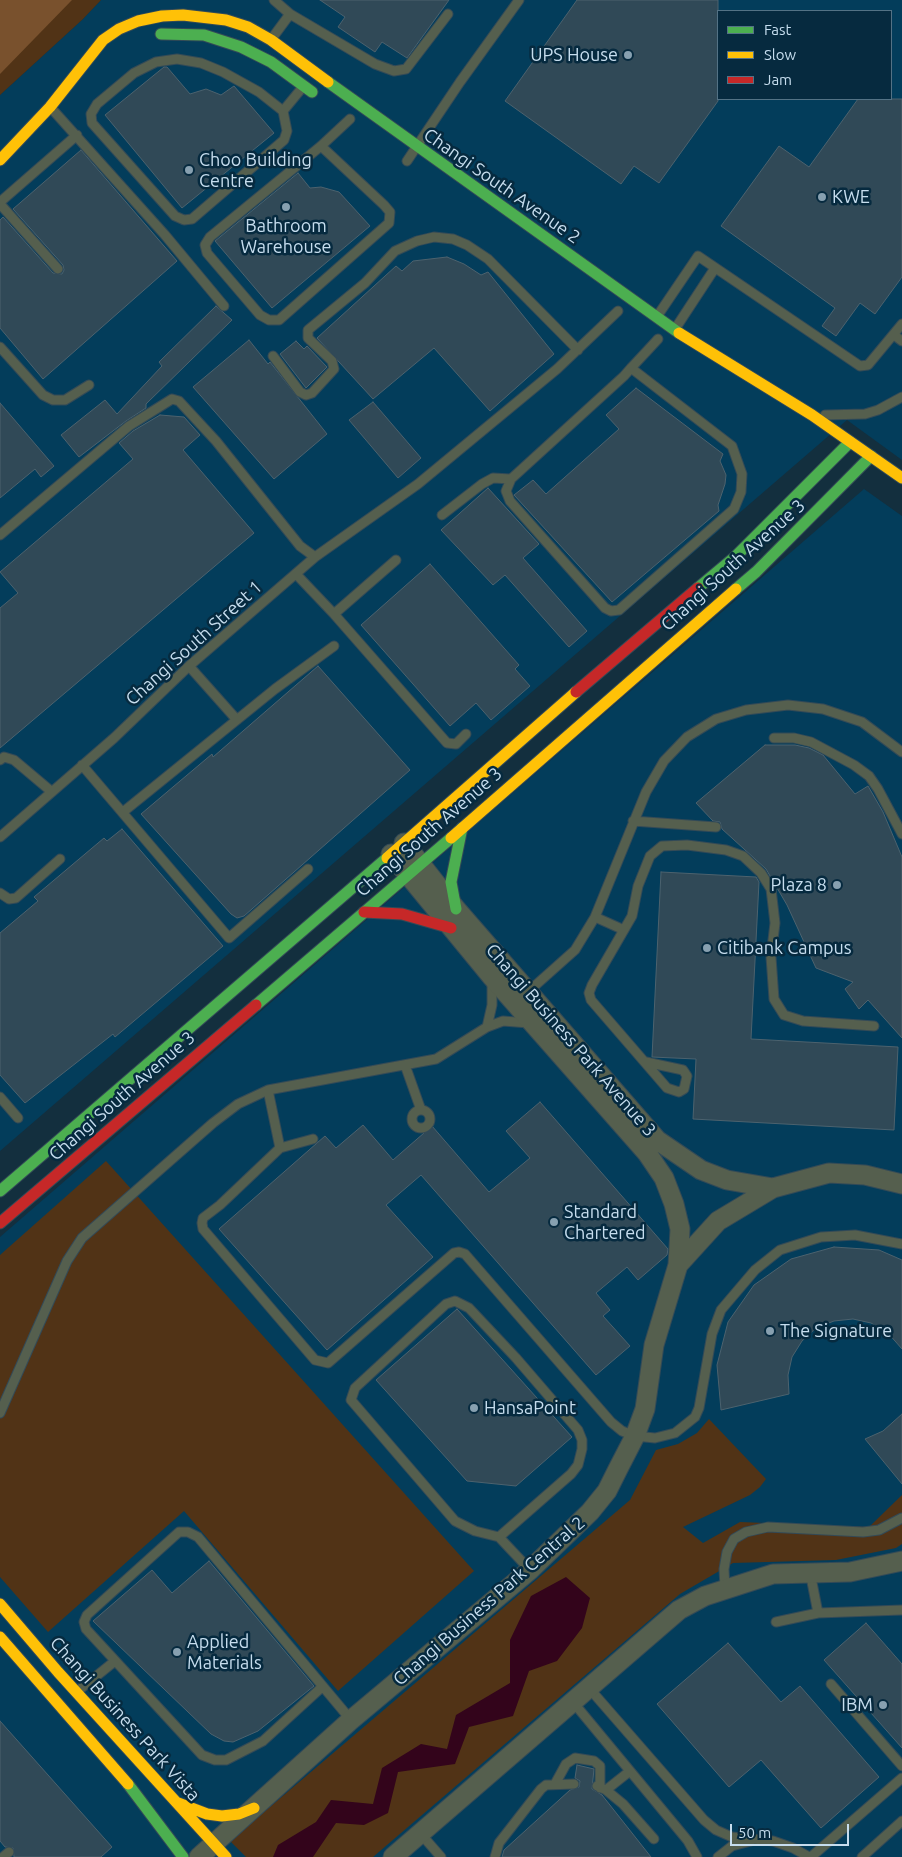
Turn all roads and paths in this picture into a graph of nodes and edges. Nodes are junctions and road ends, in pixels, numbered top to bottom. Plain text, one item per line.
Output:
1 (274, 0) edge
2 (519, 0) edge
3 (290, 14) junction
4 (448, 14) dead end
5 (148, 36) dead end
6 (271, 40) junction
7 (103, 58) dead end
8 (77, 76) junction
9 (304, 86) junction
10 (319, 97) dead end
11 (50, 107) junction
12 (283, 111) junction
13 (350, 119) dead end
14 (77, 135) junction
15 (321, 146) junction
16 (416, 147) junction
17 (0, 160) edge
18 (408, 161) dead end
19 (0, 203) edge
20 (715, 268) junction
21 (58, 269) dead end
22 (224, 306) dead end
23 (618, 311) dead end
24 (656, 317) junction
25 (902, 324) edge
26 (674, 330) junction
27 (894, 335) junction
28 (658, 339) dead end
29 (902, 342) edge
30 (0, 347) edge
31 (578, 350) junction
32 (273, 356) dead end
33 (631, 368) junction
34 (89, 385) dead end
35 (902, 397) edge
36 (812, 415) junction
37 (850, 442) junction
38 (828, 446) dead end
39 (840, 454) junction
40 (871, 456) junction
41 (864, 470) junction
42 (902, 478) edge
43 (511, 479) junction
44 (442, 515) dead end
45 (0, 536) edge
46 (315, 557) junction
47 (396, 560) dead end
48 (296, 574) junction
49 (334, 614) junction
50 (334, 646) dead end
51 (189, 666) junction
52 (237, 720) junction
53 (466, 734) dead end
54 (774, 738) dead end
55 (902, 752) edge
56 (0, 760) edge
57 (82, 765) junction
58 (52, 792) junction
59 (123, 812) junction
60 (633, 821) junction
61 (716, 827) dead end
62 (462, 828) junction
63 (902, 834) edge
64 (0, 837) edge
65 (398, 848) junction
66 (60, 859) dead end
67 (308, 869) dead end
68 (415, 870) junction
69 (0, 893) edge
70 (456, 909) junction
71 (364, 912) junction
72 (595, 917) junction
73 (451, 928) junction
74 (624, 930) junction
75 (492, 976) junction
76 (529, 991) junction
77 (532, 1023) junction
78 (874, 1026) dead end
79 (487, 1027) junction
80 (646, 1062) junction
81 (405, 1065) junction
82 (268, 1090) junction
83 (0, 1097) edge
84 (421, 1110) dead end
85 (18, 1118) dead end
86 (313, 1139) dead end
87 (280, 1148) junction
88 (902, 1184) edge
89 (773, 1188) junction
90 (0, 1191) edge
91 (0, 1223) edge
92 (902, 1244) edge
93 (678, 1265) junction
94 (0, 1413) edge
95 (636, 1436) junction
96 (902, 1518) edge
97 (499, 1537) junction
98 (902, 1561) edge
99 (530, 1570) junction
100 (810, 1572) junction
101 (725, 1588) junction
102 (0, 1604) edge
103 (902, 1610) edge
104 (818, 1613) junction
105 (776, 1622) dead end
106 (0, 1637) edge
107 (10, 1648) junction
108 (0, 1655) edge
109 (115, 1661) junction
110 (831, 1684) dead end
111 (322, 1686) junction
112 (589, 1688) junction
113 (76, 1692) junction
114 (573, 1702) junction
115 (351, 1720) junction
116 (902, 1766) edge
117 (630, 1771) junction
118 (902, 1778) edge
119 (555, 1784) junction
120 (574, 1784) dead end
121 (601, 1788) junction
122 (176, 1801) junction
123 (254, 1808) junction
124 (902, 1821) edge
125 (420, 1832) junction
126 (756, 1839) junction
127 (654, 1840) dead end
128 (220, 1851) edge
129 (183, 1857) edge
130 (199, 1857) edge
131 (393, 1857) edge
132 (442, 1857) edge
133 (495, 1857) edge
134 (697, 1857) edge
135 (718, 1857) edge
136 (810, 1857) edge
137 (862, 1857) edge

1 - 3 lane
2 - 16 lane
3 - 4 lane
3 - 6 lane
5 - 9 street
6 - 8 street, Changi South Avenue 2
6 - 16 street, Changi South Avenue 2
7 - 8 street, Changi South Avenue 2
8 - 11 street, Changi South Avenue 2
9 - 10 street
9 - 12 lane
11 - 14 lane
11 - 17 street, Changi South Avenue 2
12 - 12 lane
13 - 15 lane
14 - 19 lane
14 - 22 lane
15 - 15 lane
16 - 18 lane
16 - 24 street, Changi South Avenue 2
19 - 21 lane
20 - 24 lane
20 - 26 lane
20 - 27 lane
23 - 31 lane, Changi South Street 1
24 - 26 street, Changi South Avenue 2
25 - 27 lane
26 - 36 street, Changi South Avenue 2
27 - 29 lane
28 - 33 lane
30 - 34 lane
31 - 32 lane
31 - 46 lane, Changi South Street 1
33 - 43 lane
33 - 43 lane
35 - 36 lane
36 - 37 street, Changi South Avenue 2
37 - 39 street, Changi South Avenue 3
37 - 40 street, Changi South Avenue 2
38 - 39 street
39 - 41 street
39 - 65 street, Changi South Avenue 3
40 - 41 street, Changi South Avenue 3
40 - 42 street, Changi South Avenue 2
41 - 62 street, Changi South Avenue 3
43 - 44 lane
45 - 46 lane
46 - 48 lane, Changi South Street 1
47 - 49 lane
48 - 49 lane
48 - 51 lane, Changi South Street 1
49 - 53 lane
50 - 52 lane
51 - 52 lane
51 - 57 lane, Changi South Street 1
52 - 59 lane
54 - 63 lane
55 - 60 lane
56 - 58 lane
57 - 58 lane, Changi South Street 1
57 - 59 lane
58 - 64 lane, Changi South Street 1
59 - 67 lane
60 - 61 lane
60 - 72 lane
62 - 68 street, Changi South Avenue 3
62 - 70 street
65 - 68 street, Changi Business Park Avenue 3
65 - 90 street, Changi South Avenue 3
66 - 69 lane
68 - 70 street, Changi Business Park Avenue 3
68 - 71 street, Changi South Avenue 3
68 - 73 street, Changi Business Park Avenue 3
70 - 76 street, Changi Business Park Avenue 3
71 - 73 street
71 - 91 street, Changi South Avenue 3
72 - 74 lane
72 - 76 lane
73 - 75 street, Changi Business Park Avenue 3
74 - 78 lane
74 - 80 lane
75 - 77 street, Changi Business Park Avenue 3
75 - 79 lane
76 - 89 street, Changi Business Park Avenue 3
77 - 79 lane
77 - 93 street, Changi Business Park Avenue 3
79 - 81 lane
80 - 80 lane
81 - 82 lane
81 - 84 lane
82 - 87 lane
82 - 94 lane
83 - 85 lane
86 - 87 lane
87 - 95 lane
88 - 89 street, Changi Business Park Central 2
89 - 93 street, Changi Business Park Central 2
92 - 95 lane
93 - 95 street, Changi Business Park Central 2
95 - 99 street, Changi Business Park Central 2
96 - 101 lane
97 - 97 lane
97 - 99 lane
98 - 100 street
99 - 115 street, Changi Business Park Central 2
100 - 101 street
100 - 104 lane
101 - 112 street
102 - 113 street, Changi Business Park Vista
103 - 104 lane
104 - 105 lane
106 - 107 street
107 - 108 lane
107 - 129 street
109 - 111 lane
109 - 111 lane
109 - 113 lane
110 - 116 lane
111 - 115 lane
112 - 114 street
112 - 126 lane
113 - 122 street, Changi Business Park Vista
114 - 117 lane
114 - 125 street
115 - 123 street, Changi Business Park Central 2
117 - 121 lane
117 - 134 lane
118 - 136 lane
119 - 120 lane
119 - 121 lane
119 - 133 lane
121 - 127 lane
122 - 123 street
122 - 128 street, Changi Business Park Vista
123 - 128 street, Changi Business Park Central 2
124 - 137 lane
125 - 131 street
125 - 132 lane
126 - 135 lane
126 - 136 lane
128 - 130 street, Changi Business Park Central 2

